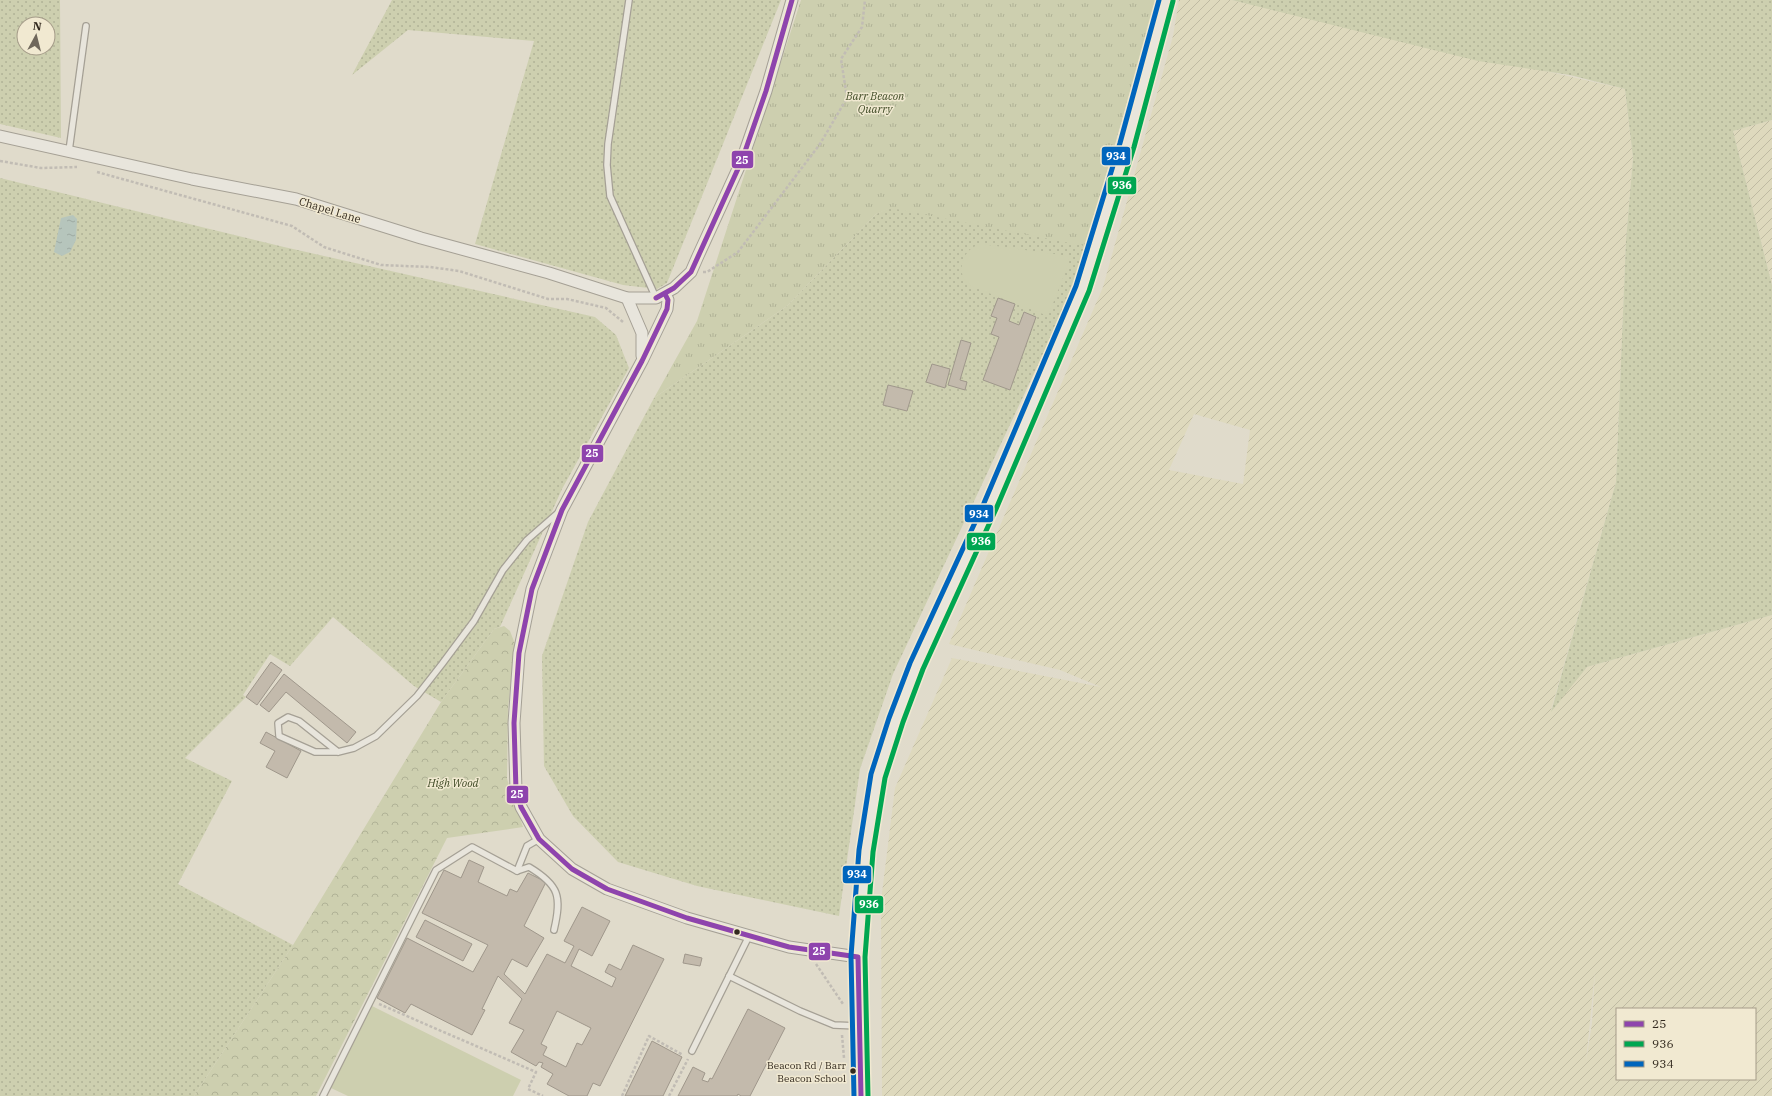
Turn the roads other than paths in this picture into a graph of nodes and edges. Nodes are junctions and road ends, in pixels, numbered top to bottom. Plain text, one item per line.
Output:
1 (629, 0) edge
2 (792, 0) edge
3 (1166, 0) edge
4 (86, 26) dead end
5 (0, 136) edge
6 (69, 151) junction
7 (660, 296) junction
8 (627, 298) junction
9 (642, 361) junction
10 (562, 510) junction
11 (338, 752) junction
12 (539, 839) junction
13 (517, 871) junction
14 (554, 930) dead end
15 (749, 936) junction
16 (858, 958) junction
17 (729, 976) junction
18 (858, 1026) junction
19 (692, 1051) dead end
20 (323, 1096) edge
21 (861, 1096) edge

1 - 7 lane
2 - 7 street
3 - 16 main road
4 - 6 lane
5 - 6 street, Chapel Lane
6 - 8 street, Chapel Lane
7 - 8 street, Chapel Lane
7 - 9 street
8 - 9 street
9 - 10 street
10 - 11 lane
10 - 12 street
11 - 11 lane
12 - 13 lane
12 - 15 street
13 - 14 lane
13 - 20 lane
15 - 16 street
15 - 17 lane
16 - 18 main road
17 - 18 lane
17 - 19 lane
18 - 21 main road

